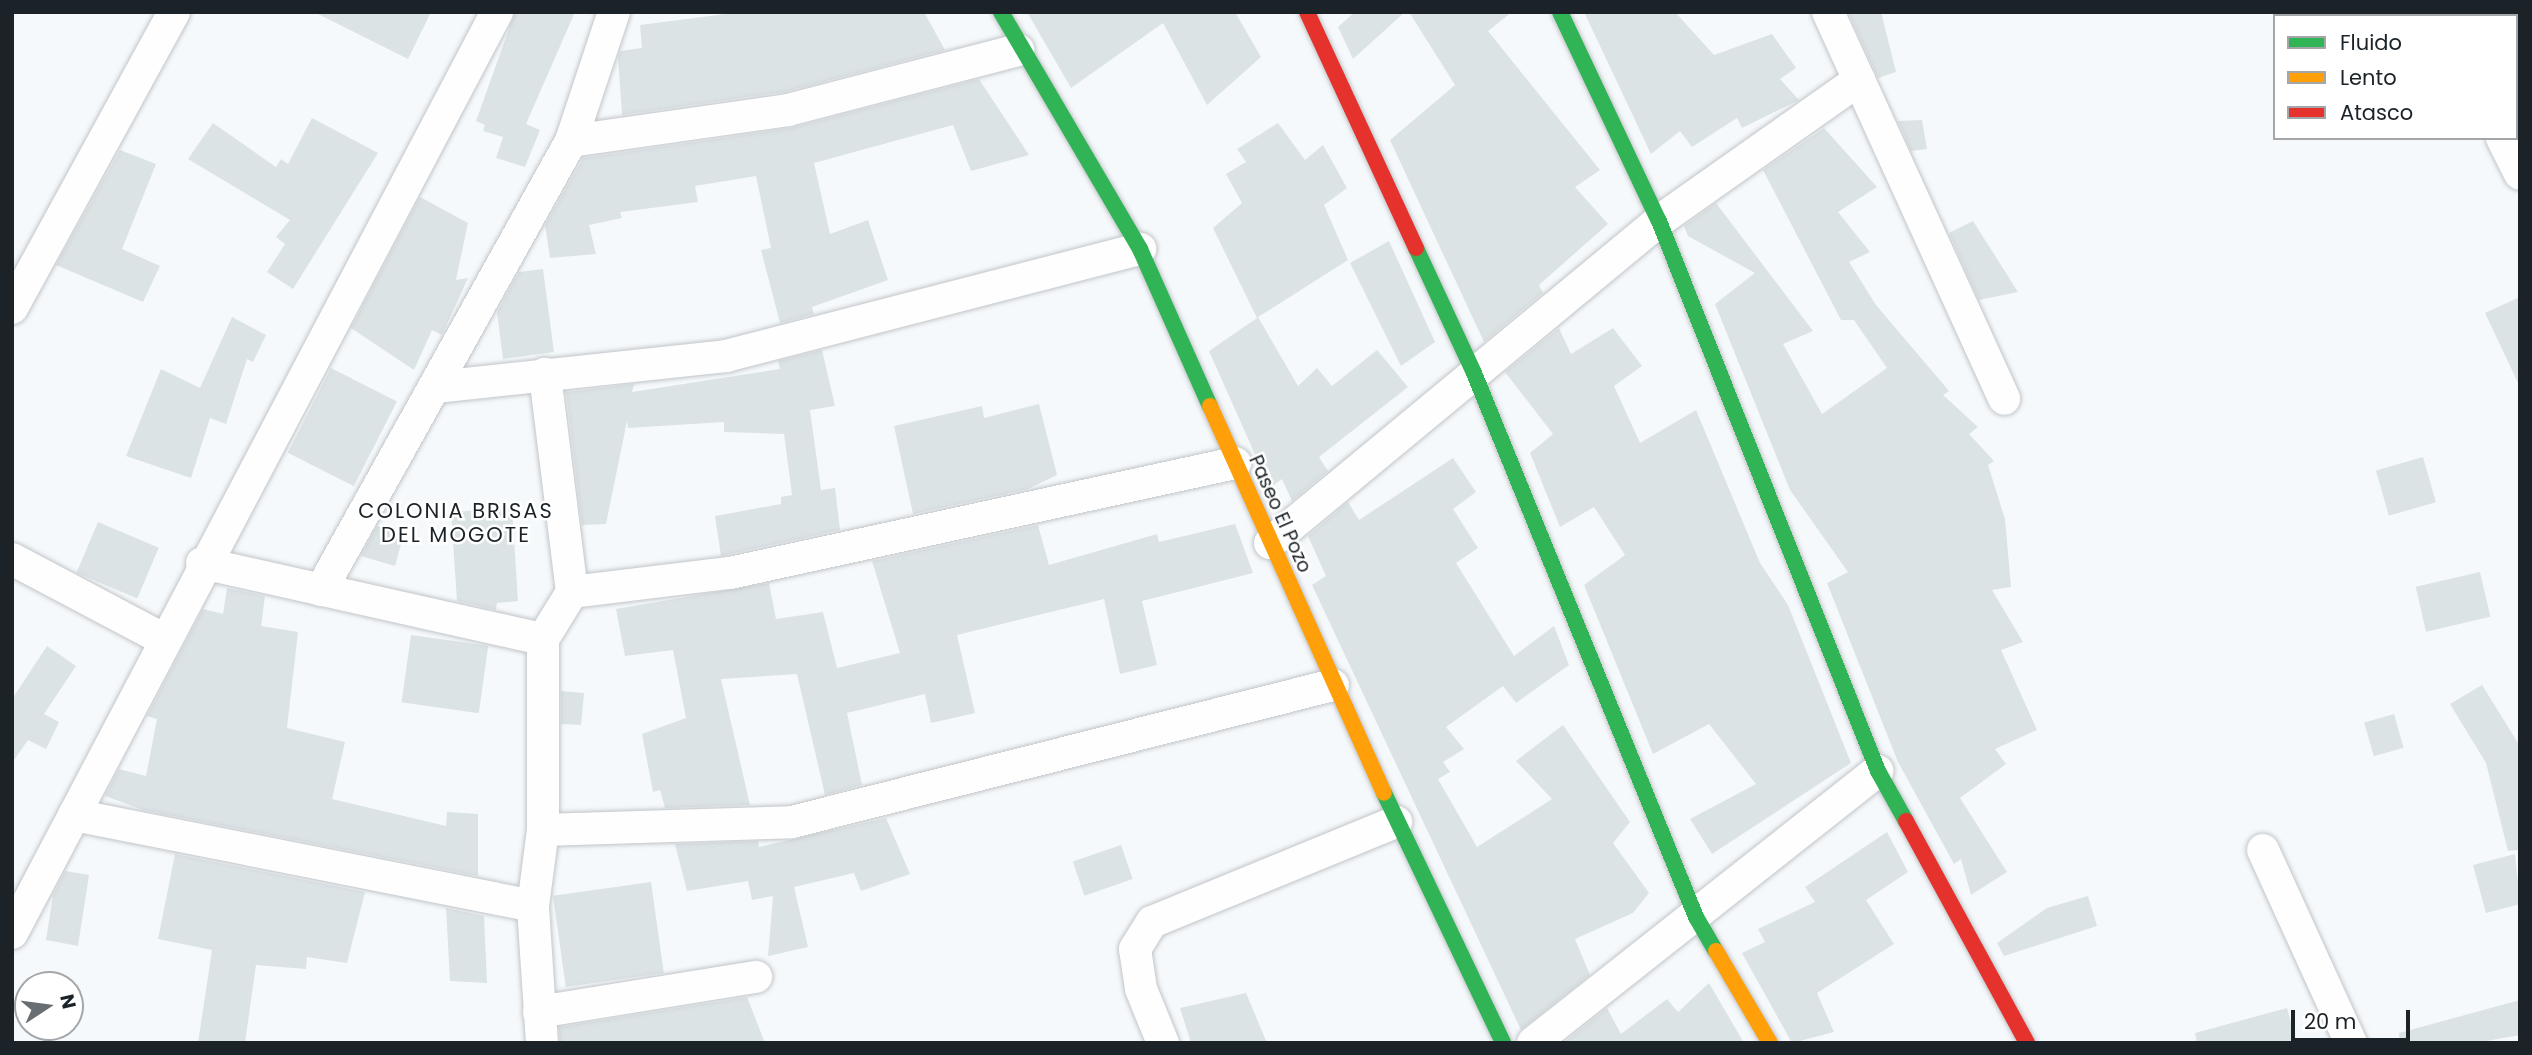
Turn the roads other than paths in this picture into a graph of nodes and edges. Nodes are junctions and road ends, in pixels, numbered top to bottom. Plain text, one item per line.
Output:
1 (174, 12) edge
2 (497, 12) edge
3 (614, 12) edge
4 (1001, 12) edge
5 (1307, 12) edge
6 (1560, 12) edge
7 (1828, 12) edge
8 (1018, 50) junction
9 (1858, 80) junction
10 (2503, 140) edge
11 (571, 141) junction
12 (2520, 174) edge
13 (1659, 221) junction
14 (1140, 249) junction
15 (12, 308) edge
16 (1474, 373) junction
17 (545, 374) junction
18 (437, 387) junction
19 (2004, 399) dead end
20 (1236, 463) junction
21 (1270, 543) junction
22 (12, 559) edge
23 (202, 564) junction
24 (321, 590) junction
25 (572, 592) junction
26 (163, 639) junction
27 (543, 639) junction
28 (1333, 685) junction
29 (1878, 771) junction
30 (74, 815) junction
31 (1396, 822) junction
32 (543, 830) junction
33 (2263, 850) dead end
34 (533, 906) junction
35 (1696, 917) junction
36 (12, 933) edge
37 (756, 977) dead end
38 (540, 1028) edge
39 (1163, 1043) edge
40 (1503, 1043) edge
41 (1534, 1043) edge
42 (1770, 1043) edge
43 (2027, 1043) edge
44 (2351, 1043) edge

1 - 15 street
2 - 23 street
3 - 11 street
4 - 8 street, Paseo El Pozo
5 - 16 street
6 - 13 street
7 - 9 street
8 - 11 street
8 - 14 street, Paseo El Pozo
9 - 13 street
9 - 19 street
10 - 12 street
11 - 18 street
13 - 16 street
13 - 29 street
14 - 17 street
14 - 20 street, Paseo El Pozo
16 - 21 street
16 - 35 street
17 - 18 street
17 - 25 street
18 - 24 street
20 - 21 street, Paseo El Pozo
20 - 25 street
21 - 28 street, Paseo El Pozo
22 - 26 street
23 - 24 street
23 - 26 street
24 - 27 street
25 - 27 street
26 - 30 street
27 - 32 street
28 - 31 street, Paseo El Pozo
28 - 32 street
29 - 35 street
29 - 43 street
30 - 34 street
30 - 36 street
31 - 39 street
31 - 40 street, Paseo El Pozo
32 - 34 street
33 - 44 street
34 - 38 street
35 - 41 street
35 - 42 street
37 - 38 street

